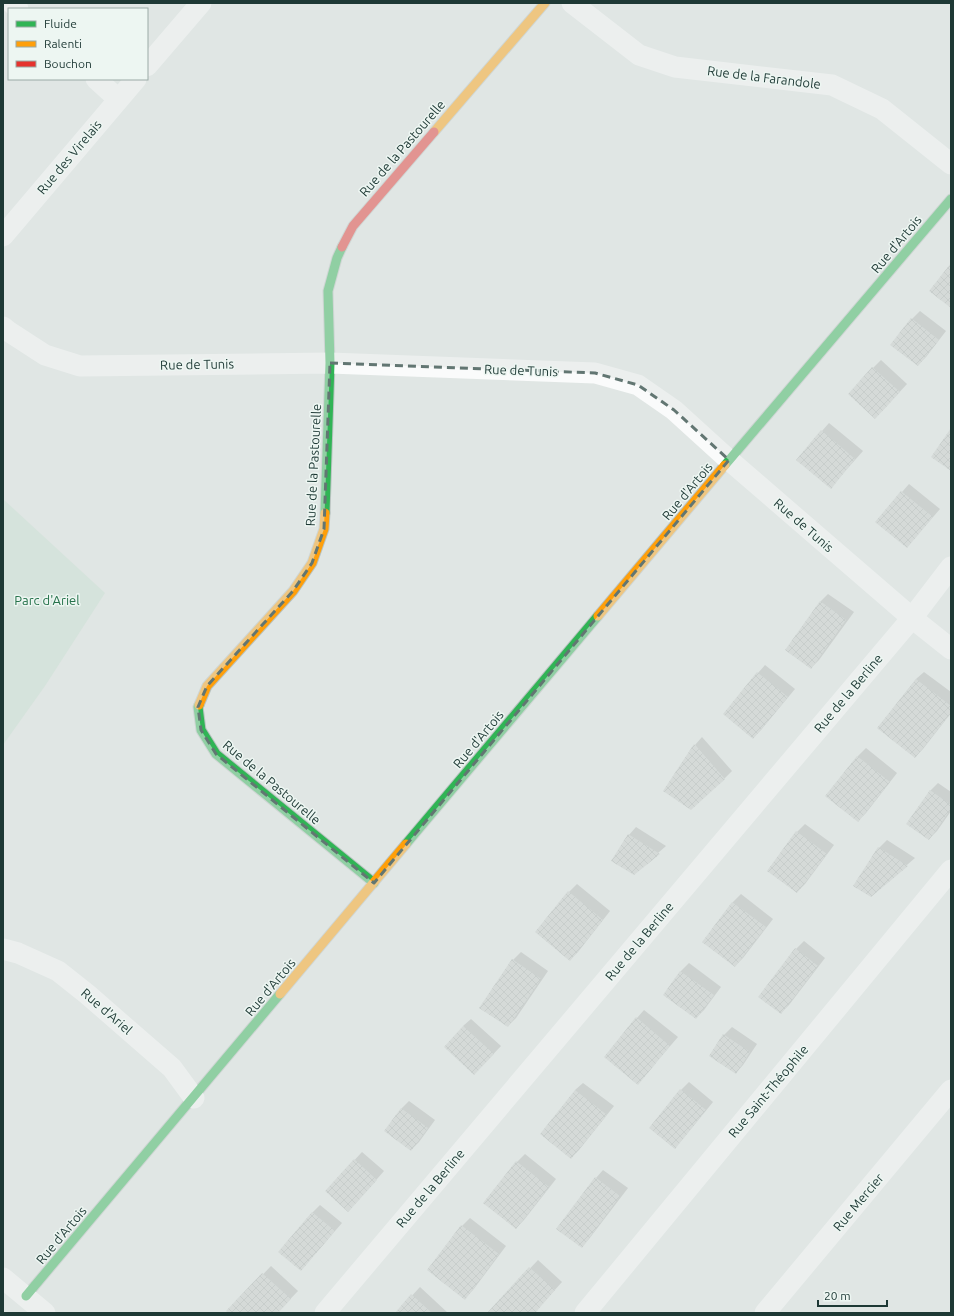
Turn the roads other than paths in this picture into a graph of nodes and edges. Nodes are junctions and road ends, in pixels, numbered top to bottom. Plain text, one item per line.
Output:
1 (202, 3) edge
2 (545, 3) edge
3 (572, 3) edge
4 (148, 65) edge
5 (97, 80) edge
6 (135, 80) edge
7 (118, 99) junction
8 (951, 164) edge
9 (951, 199) edge
10 (3, 236) edge
11 (3, 327) edge
12 (330, 363) junction
13 (729, 460) junction
14 (951, 567) edge
15 (912, 618) junction
16 (951, 649) edge
17 (951, 870) edge
18 (374, 883) junction
19 (3, 948) edge
20 (951, 1090) edge
21 (194, 1098) junction
22 (3, 1278) edge
23 (26, 1296) junction
24 (45, 1313) edge
25 (325, 1313) edge
26 (585, 1313) edge
27 (765, 1313) edge

1 - 4 street
2 - 12 street, Rue de la Pastourelle
3 - 8 street, Rue de la Farandole
5 - 7 street
6 - 7 street, Rue des Virelais
7 - 10 street, Rue des Virelais
9 - 13 street, Rue d'Artois
11 - 12 street, Rue de Tunis
12 - 13 street, Rue de Tunis
12 - 18 street, Rue de la Pastourelle
13 - 15 street, Rue de Tunis
13 - 18 street, Rue d'Artois
14 - 15 street, Rue de la Berline
15 - 16 street, Rue de Tunis
15 - 25 street, Rue de la Berline
17 - 26 street, Rue Saint-Théophile
18 - 21 street, Rue d'Artois
19 - 21 street, Rue d'Ariel
20 - 27 street, Rue Mercier
21 - 23 street, Rue d'Artois
22 - 23 street
23 - 24 street

